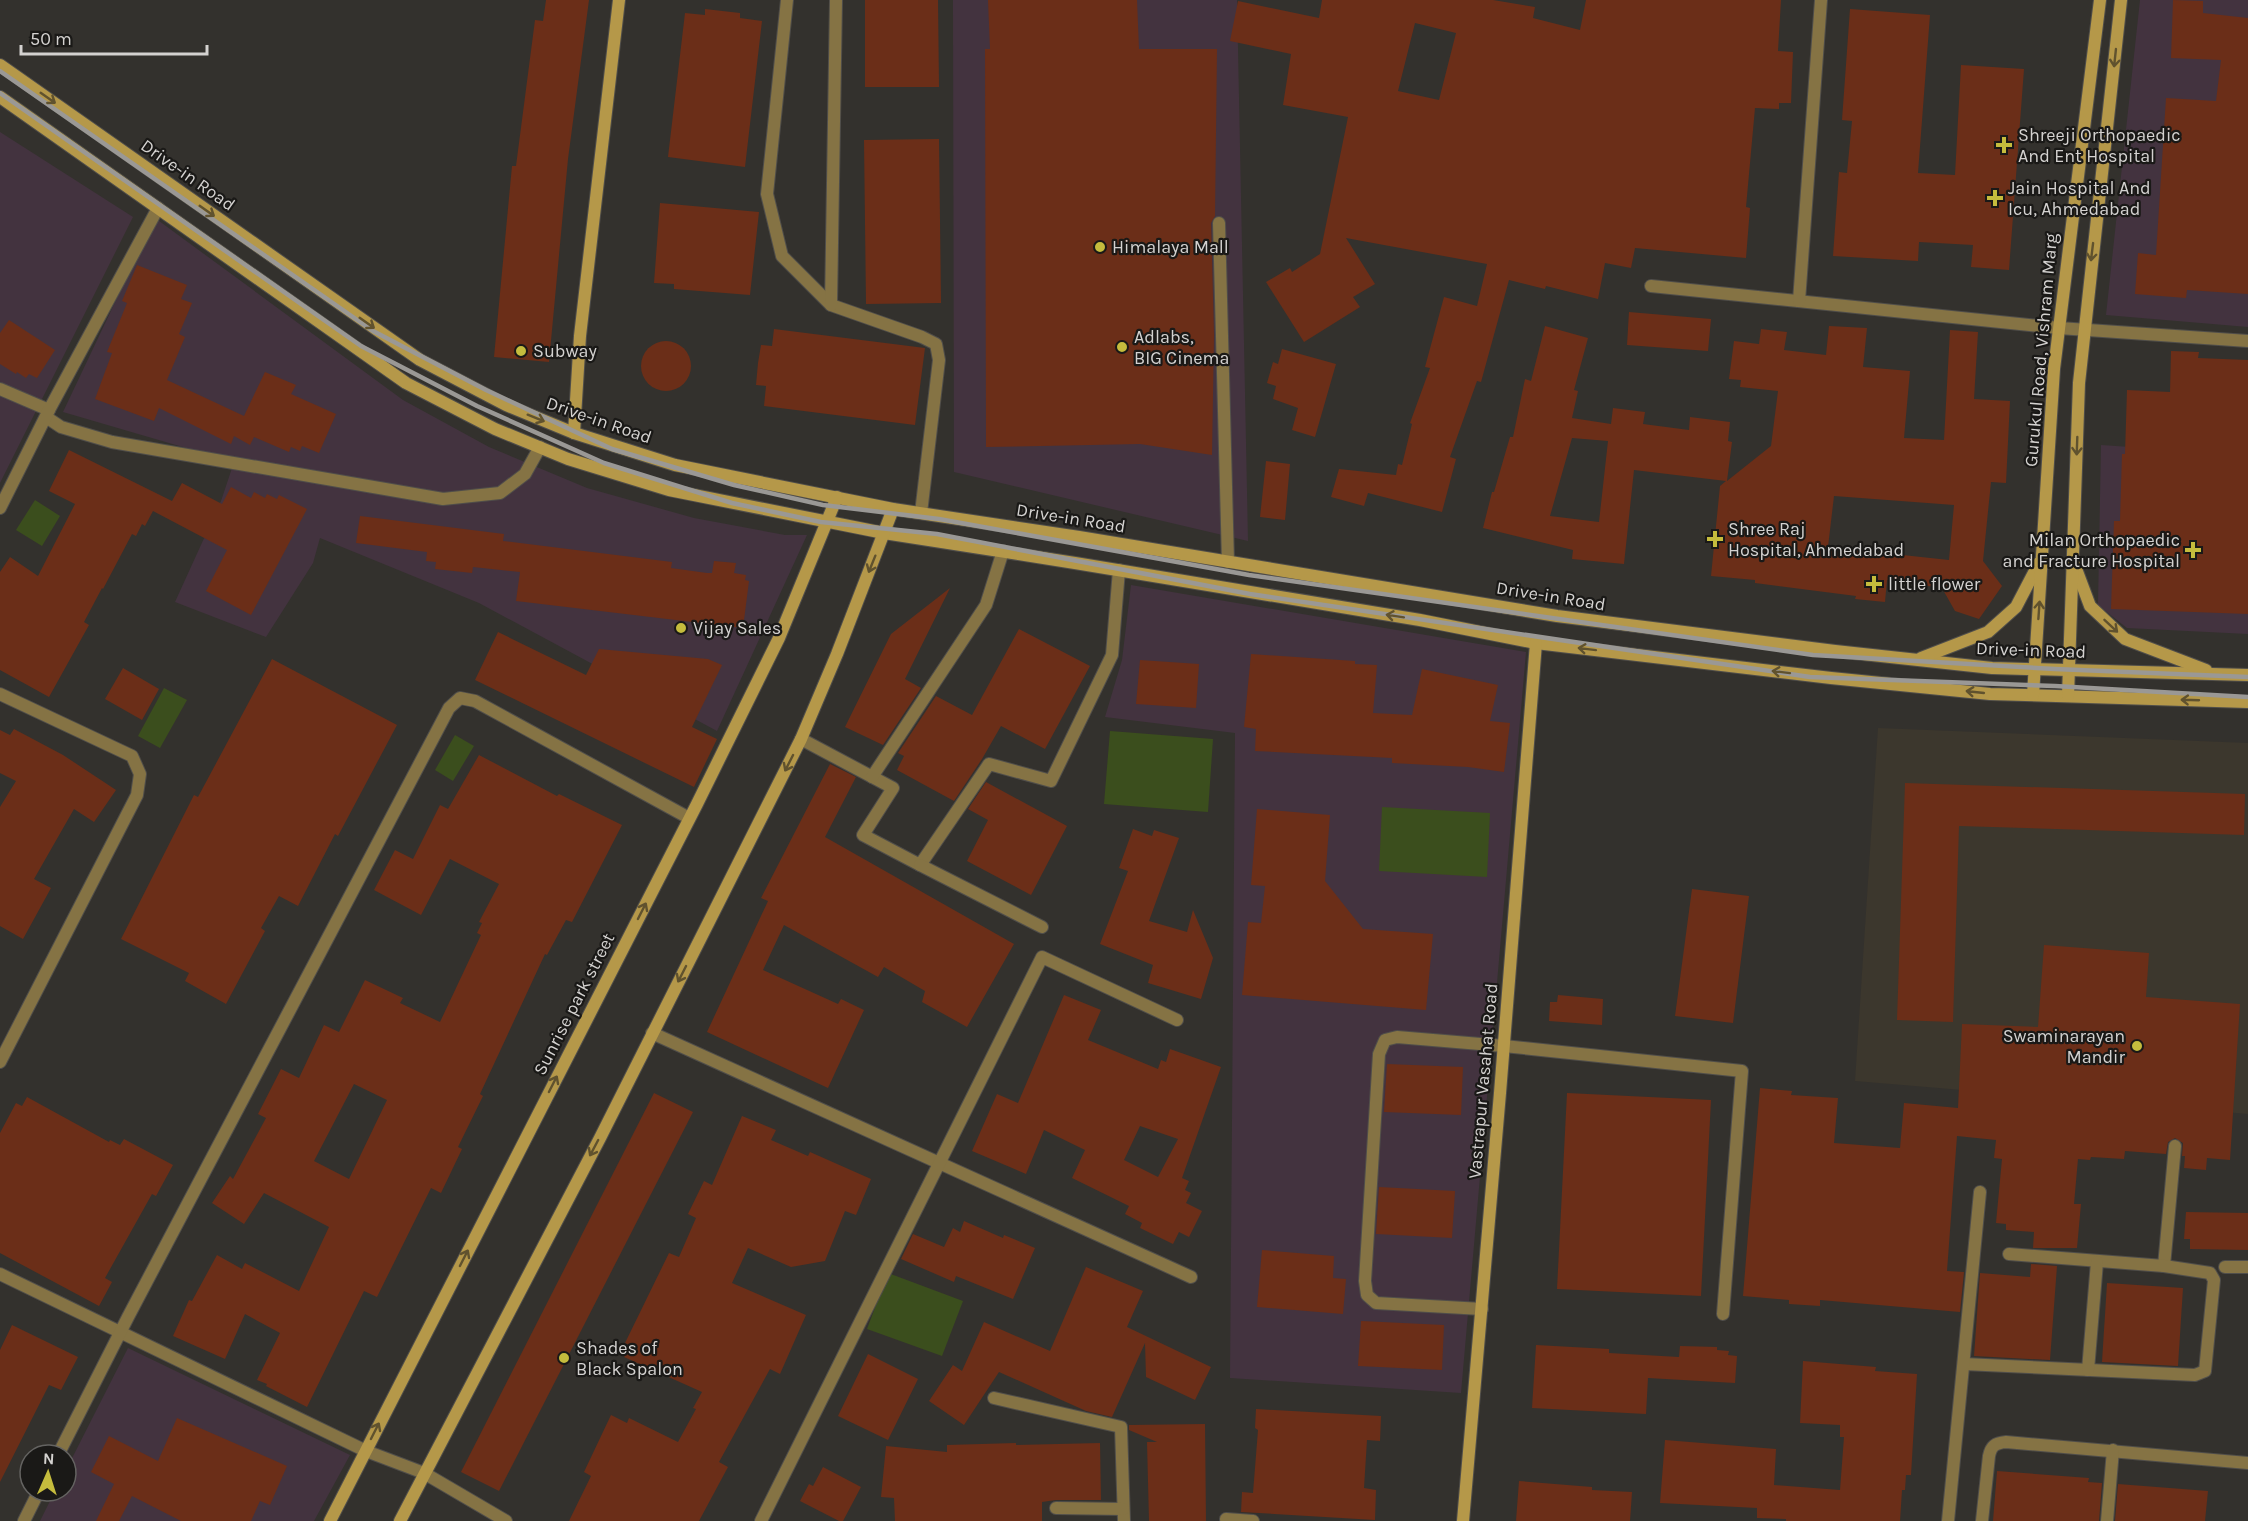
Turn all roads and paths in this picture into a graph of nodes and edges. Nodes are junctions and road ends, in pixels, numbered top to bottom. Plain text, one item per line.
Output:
1 (619, 0) edge
2 (787, 0) edge
3 (836, 0) edge
4 (1821, 0) edge
5 (2100, 0) edge
6 (2121, 0) edge
7 (0, 65) edge
8 (0, 97) edge
9 (158, 208) junction
10 (1219, 223) dead end
11 (1651, 286) dead end
12 (1799, 301) junction
13 (831, 305) junction
14 (2059, 328) junction
15 (2084, 330) junction
16 (2248, 341) edge
17 (0, 389) edge
18 (47, 414) junction
19 (574, 433) junction
20 (540, 447) junction
21 (837, 497) junction
22 (0, 508) edge
23 (893, 509) junction
24 (921, 513) junction
25 (827, 522) junction
26 (884, 533) junction
27 (1003, 551) junction
28 (2042, 557) junction
29 (2073, 559) junction
30 (1228, 562) junction
31 (1119, 570) junction
32 (1536, 643) junction
33 (1917, 660) junction
34 (2035, 668) junction
35 (2069, 669) junction
36 (2216, 674) junction
37 (2248, 675) edge
38 (0, 694) edge
39 (2033, 695) junction
40 (2068, 696) junction
41 (2248, 702) edge
42 (801, 739) junction
43 (872, 777) junction
44 (689, 818) junction
45 (920, 865) junction
46 (1042, 927) dead end
47 (1177, 1020) dead end
48 (652, 1033) junction
49 (1504, 1046) junction
50 (0, 1062) edge
51 (2175, 1146) dead end
52 (940, 1163) junction
53 (1980, 1192) dead end
54 (2009, 1254) dead end
55 (2097, 1262) junction
56 (2164, 1266) junction
57 (2225, 1267) dead end
58 (2248, 1267) edge
59 (0, 1274) edge
60 (1191, 1277) dead end
61 (1482, 1309) junction
62 (1723, 1314) dead end
63 (120, 1332) junction
64 (1965, 1364) junction
65 (2088, 1370) junction
66 (994, 1398) dead end
67 (64, 1443) edge
68 (366, 1450) junction
69 (2113, 1450) junction
70 (2248, 1463) edge
71 (424, 1473) junction
72 (33, 1503) edge
73 (1056, 1508) dead end
74 (1123, 1515) edge
75 (1226, 1519) dead end
76 (24, 1521) edge
77 (330, 1521) edge
78 (400, 1521) edge
79 (506, 1521) edge
80 (761, 1521) edge
81 (1253, 1521) edge
82 (1463, 1521) edge
83 (1948, 1521) edge
84 (1982, 1521) edge
85 (2107, 1521) edge

1 - 19 main road
2 - 13 street
3 - 13 street
4 - 12 street
5 - 14 main road, Gurukul Road, Vishram Marg
6 -> 15 main road
7 -> 19 main road, Drive-in Road
8 - 9 main road
9 - 18 street
9 - 20 main road
10 - 30 street
11 - 12 street
12 - 14 street
13 - 24 street
14 - 15 street
14 - 28 main road, Gurukul Road, Vishram Marg
15 - 16 street
15 -> 29 main road
17 - 18 street
18 - 20 street
18 - 22 street
19 - 21 main road, Drive-in Road
20 - 25 main road
21 - 23 main road, Drive-in Road
21 - 25 main road, Sunrise park street
23 - 24 main road, Drive-in Road
23 - 26 main road
24 - 30 main road, Drive-in Road
25 - 26 main road
25 - 44 main road, Sunrise park street
26 - 27 main road
26 -> 42 main road
27 - 31 main road
27 - 43 street
28 - 33 main road
34 -> 28 main road, Gurukul Road, Vishram Marg
29 - 35 main road
29 -> 36 main road
30 - 33 main road, Drive-in Road
32 -> 31 main road
31 - 45 street
39 -> 32 main road
32 - 49 main road, Vastrapur Vasahat Road
33 - 34 main road, Drive-in Road
34 - 35 main road, Drive-in Road
34 - 39 main road, Gurukul Road, Vishram Marg
35 - 36 main road, Drive-in Road
35 - 40 main road
36 - 37 main road, Drive-in Road
38 - 50 street
39 - 40 main road
41 -> 40 main road
42 - 43 street
42 -> 48 main road
43 - 45 street
44 - 63 street
68 -> 44 main road, Sunrise park street
45 - 46 street
47 - 52 street
48 - 52 street
48 -> 71 main road
49 - 61 main road, Vastrapur Vasahat Road
49 - 61 street
49 - 62 street
51 - 56 street
52 - 60 street
52 - 80 street
53 - 64 street
54 - 55 street
55 - 56 street
55 - 65 street
56 - 65 street
57 - 58 street
59 - 63 street
61 - 82 main road, Vastrapur Vasahat Road
63 - 67 street
63 - 68 street
64 - 65 street
64 - 83 street
66 - 74 street
68 - 71 street
68 - 77 main road, Sunrise park street
69 - 70 street
69 - 84 street
69 - 85 street
71 - 78 main road
71 - 79 street
72 - 76 street
73 - 74 street
75 - 81 street

